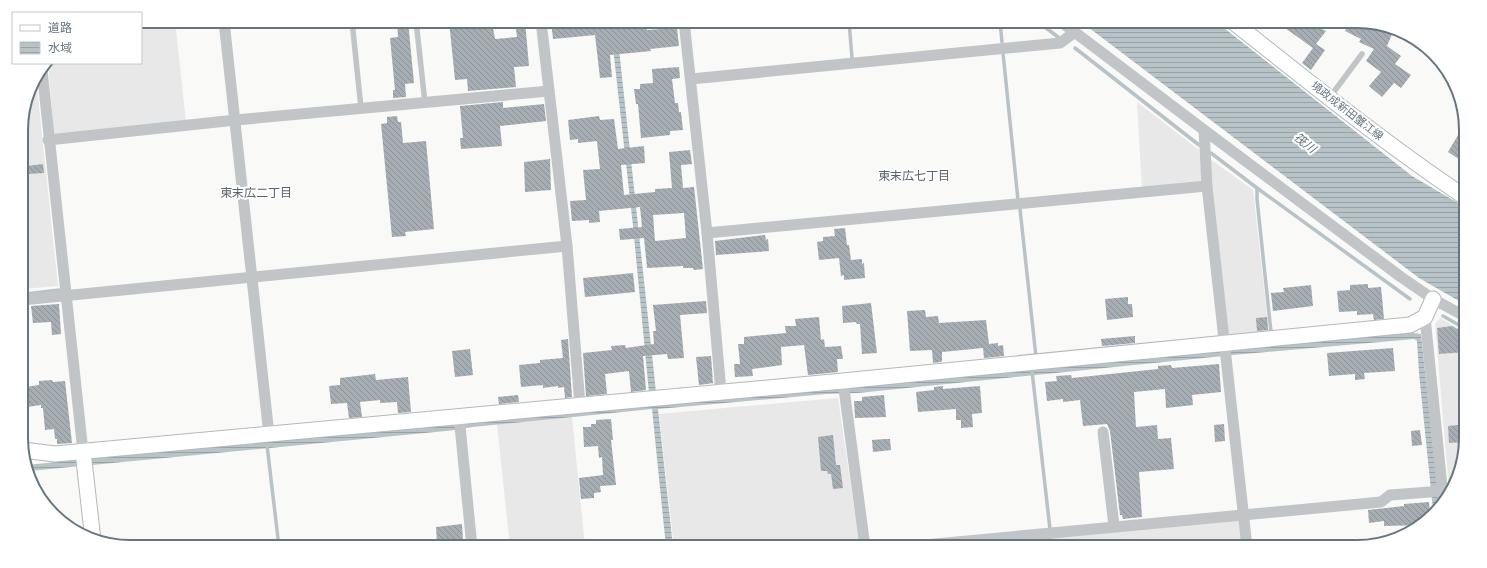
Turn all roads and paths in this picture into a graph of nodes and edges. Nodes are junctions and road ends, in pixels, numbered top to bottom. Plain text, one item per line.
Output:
1 (225, 28) edge
2 (353, 28) edge
3 (417, 28) edge
4 (542, 28) edge
5 (685, 28) edge
6 (1070, 28) edge
7 (1241, 28) edge
8 (1075, 32) junction
9 (1362, 54) dead end
10 (43, 78) edge
11 (691, 79) junction
12 (549, 91) junction
13 (1329, 98) junction
14 (425, 103) junction
15 (361, 108) junction
16 (236, 120) junction
17 (1204, 130) junction
18 (48, 140) junction
19 (1208, 186) junction
20 (1459, 192) edge
21 (707, 233) junction
22 (567, 246) junction
23 (252, 277) junction
24 (67, 296) junction
25 (28, 299) edge
26 (1433, 299) junction
27 (1459, 313) edge
28 (1425, 317) junction
29 (1225, 350) junction
30 (844, 387) junction
31 (721, 392) junction
32 (580, 405) junction
33 (459, 416) junction
34 (1103, 432) dead end
35 (269, 435) junction
36 (29, 451) edge
37 (83, 453) junction
38 (1440, 493) edge
39 (1244, 514) junction
40 (1114, 526) junction
41 (92, 533) edge
42 (471, 540) edge
43 (864, 540) edge
44 (973, 540) edge
45 (1246, 540) edge

1 - 16 street
2 - 15 lane
3 - 14 lane
4 - 12 street
5 - 11 street
6 - 8 street
7 - 13 street, 境政成新田蟹江線
8 - 11 street
8 - 17 street
9 - 13 lane
10 - 18 street
11 - 21 street
12 - 14 street
12 - 22 street
13 - 20 street, 境政成新田蟹江線
14 - 15 street
15 - 16 street
16 - 18 street
16 - 23 street
17 - 19 street
17 - 26 street
18 - 24 street
19 - 21 street
19 - 29 street
21 - 31 street
22 - 23 street
22 - 32 street
23 - 24 street
23 - 35 street
24 - 25 street
24 - 37 street
26 - 27 street
26 - 28 street
28 - 29 street
28 - 38 street
29 - 30 street
29 - 39 street
30 - 31 street
30 - 43 street
31 - 32 street
32 - 33 street
33 - 35 street
33 - 42 street
34 - 40 street
35 - 37 street
36 - 37 street
37 - 41 street
38 - 39 street
39 - 40 street
39 - 45 street
40 - 44 street

